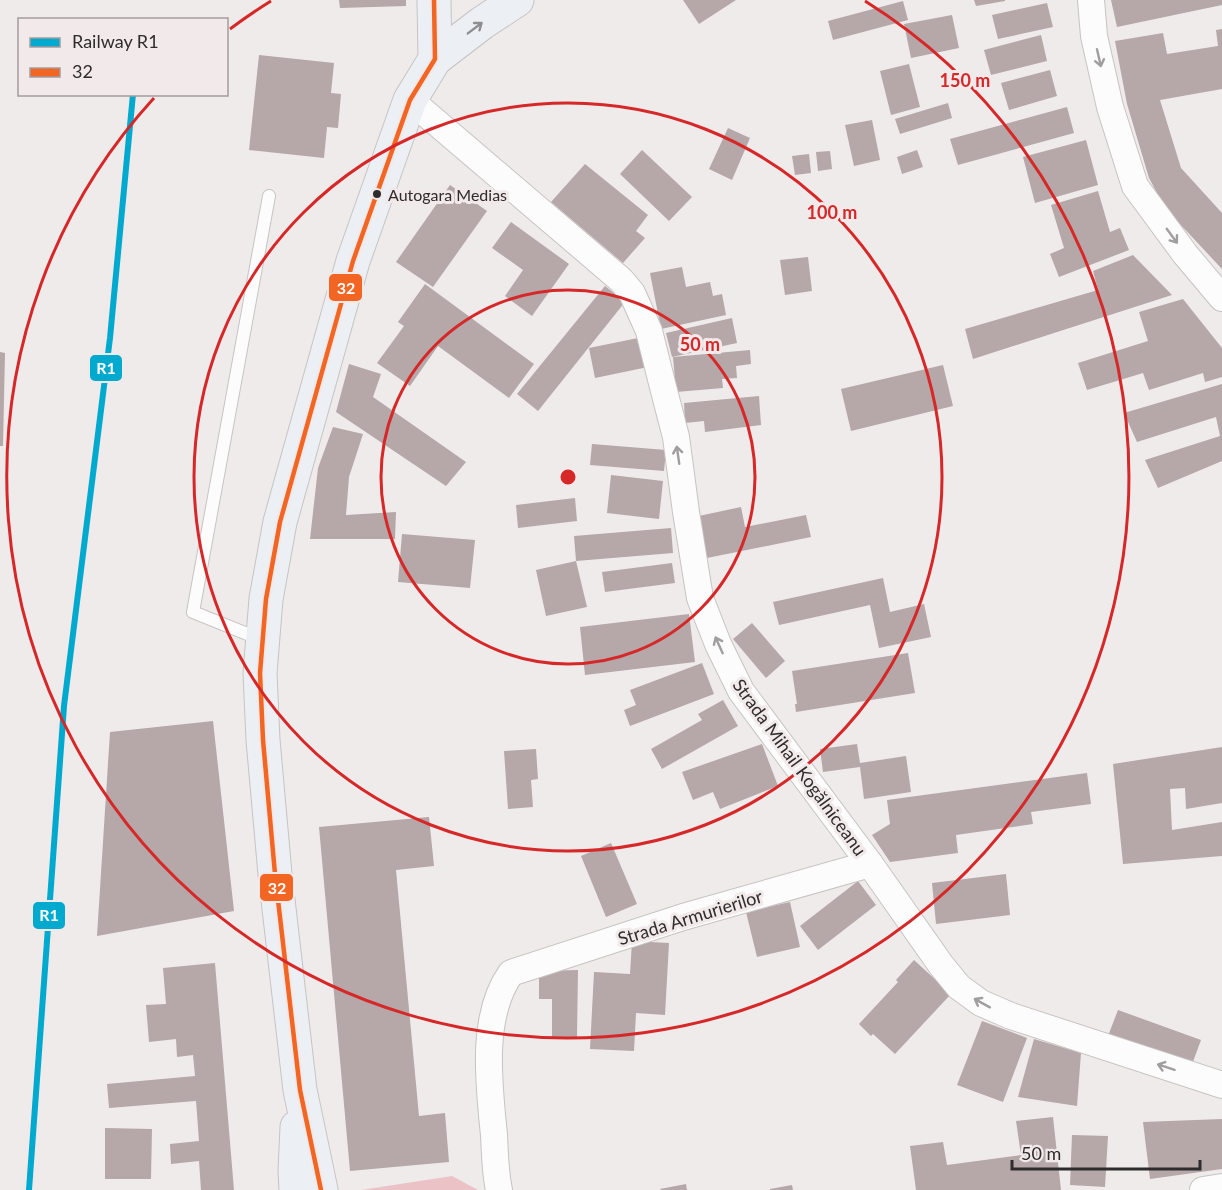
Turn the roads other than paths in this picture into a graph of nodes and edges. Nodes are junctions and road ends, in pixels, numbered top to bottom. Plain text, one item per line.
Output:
1 (434, 0) edge
2 (517, 0) edge
3 (1091, 0) edge
4 (435, 59) junction
5 (410, 100) junction
6 (269, 196) dead end
7 (1222, 298) edge
8 (263, 640) junction
9 (870, 864) junction
10 (1222, 1084) edge
11 (300, 1090) junction
12 (1222, 1187) edge
13 (296, 1190) edge
14 (321, 1190) edge
15 (499, 1190) edge
16 (1203, 1190) edge

1 - 4 main road
4 -> 2 main road
3 -> 7 street
4 - 5 main road
5 - 8 main road
9 -> 5 street, Strada Mihail Kogălniceanu
6 - 8 lane
8 - 11 main road
10 -> 9 street, Strada Mihail Kogălniceanu
9 - 15 street, Strada Armurierilor
11 - 13 main road
11 - 14 main road
12 - 16 street

